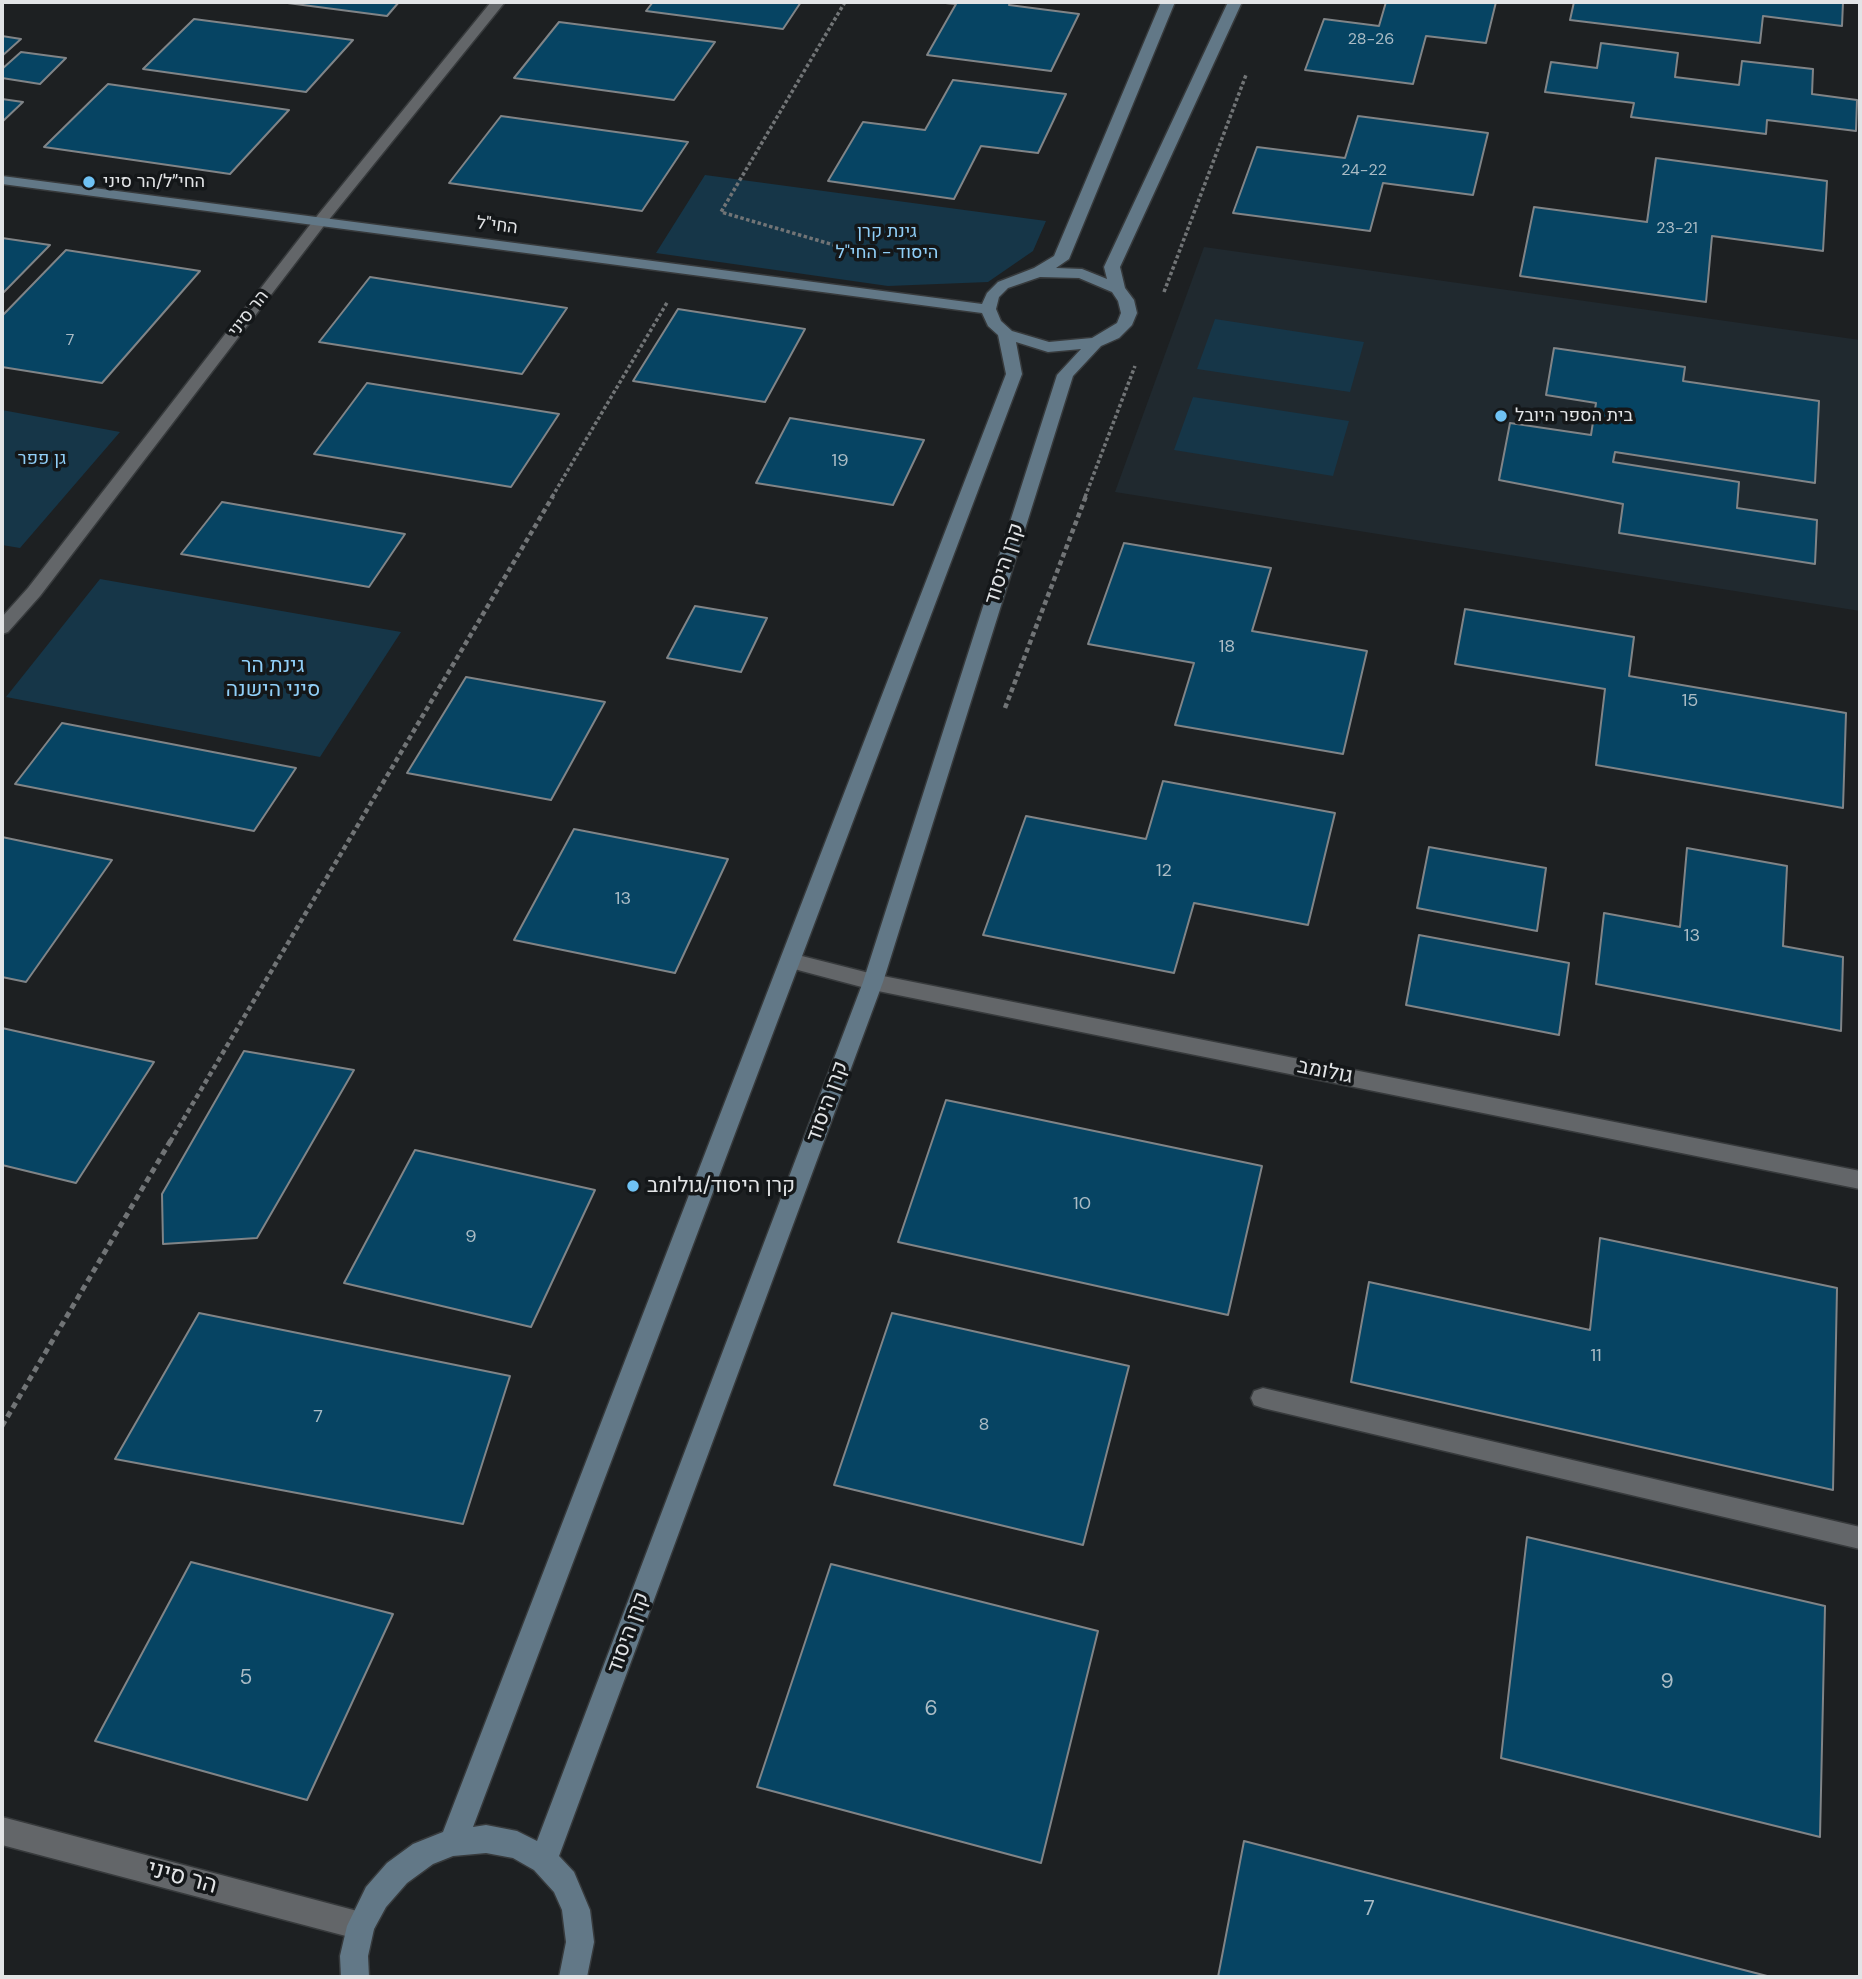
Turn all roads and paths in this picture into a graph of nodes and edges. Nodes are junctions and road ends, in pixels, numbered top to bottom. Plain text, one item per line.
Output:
1 (498, 2) edge
2 (845, 2) edge
3 (1168, 2) edge
4 (1235, 2) edge
5 (2, 180) edge
6 (318, 224) junction
7 (880, 258) dead end
8 (688, 268) junction
9 (1038, 272) junction
10 (1117, 289) junction
11 (988, 309) junction
12 (1006, 334) junction
13 (1095, 343) junction
14 (2, 628) edge
15 (790, 961) junction
16 (873, 982) junction
17 (1860, 1180) edge
18 (1263, 1398) dead end
19 (2, 1426) edge
20 (1860, 1538) edge
21 (2, 1831) edge
22 (453, 1842) junction
23 (544, 1860) junction
24 (361, 1926) junction
25 (579, 1976) edge
26 (355, 1977) edge

1 - 6 street, הר סיני
2 - 7 path
3 - 9 street
4 - 10 street
5 - 6 street, החי"ל
6 - 8 street, החי"ל
6 - 14 street, הר סיני
8 - 11 street, החי"ל
8 - 19 path
9 - 10 street
9 - 11 street
10 - 13 street
11 - 12 street
12 - 13 street
12 - 15 street
13 - 16 street, קרן היסוד
15 - 16 street, גולומב
15 - 22 street
16 - 17 street, גולומב
16 - 23 street, קרן היסוד
18 - 20 street
21 - 24 street, הר סיני
22 - 23 street
22 - 24 street
23 - 25 street
24 - 26 street

